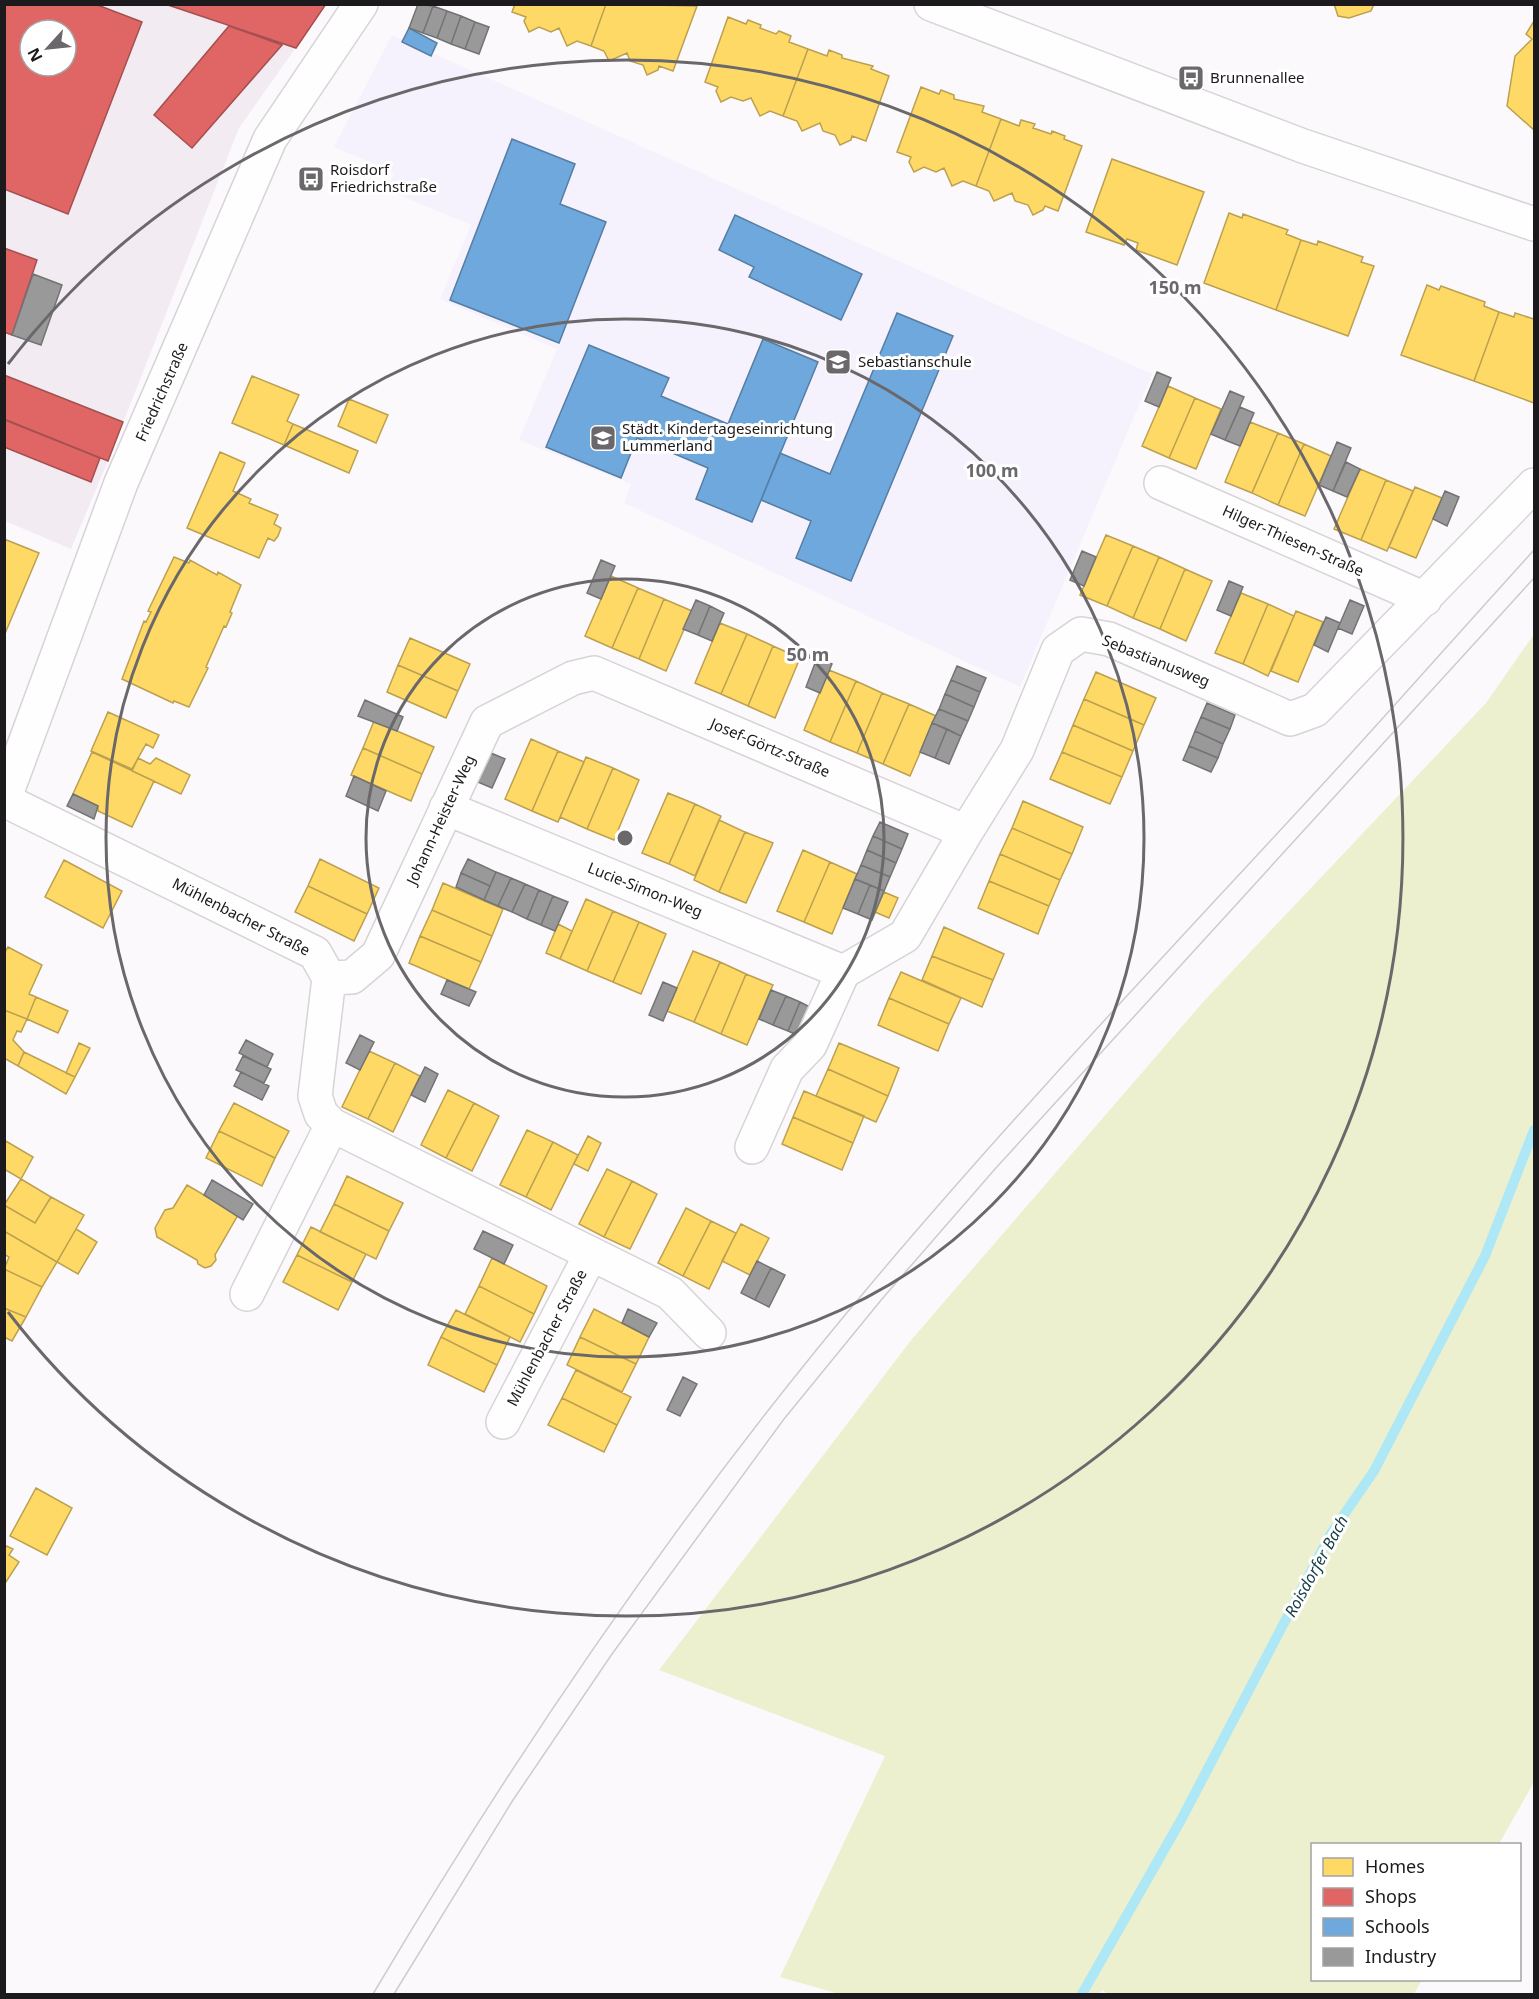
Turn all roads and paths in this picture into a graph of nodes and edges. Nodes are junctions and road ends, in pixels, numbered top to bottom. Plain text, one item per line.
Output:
1 (361, 4) edge
2 (931, 4) edge
3 (1534, 224) edge
4 (1161, 483) dead end
5 (1534, 485) edge
6 (1425, 599) junction
7 (573, 678) joint
8 (4, 800) edge
9 (446, 808) junction
10 (966, 831) junction
11 (843, 972) junction
12 (329, 978) junction
13 (332, 1125) junction
14 (752, 1146) dead end
15 (591, 1254) junction
16 (248, 1294) dead end
17 (709, 1334) dead end
18 (503, 1422) dead end

1 - 8 street, Friedrichstraße
2 - 3 street
4 - 6 street, Hilger-Thiesen-Straße
5 - 6 street, Sebastianusweg
6 - 10 street, Sebastianusweg
7 - 9 street, Johann-Heister-Weg
7 - 10 street, Josef-Görtz-Straße
8 - 12 street, Mühlenbacher Straße
9 - 11 street, Lucie-Simon-Weg
9 - 12 street, Johann-Heister-Weg
10 - 11 street, Sebastianusweg
11 - 14 street
12 - 13 street
13 - 15 street, Mühlenbacher Straße
13 - 16 street
15 - 17 street, Mühlenbacher Straße
15 - 18 street, Mühlenbacher Straße

